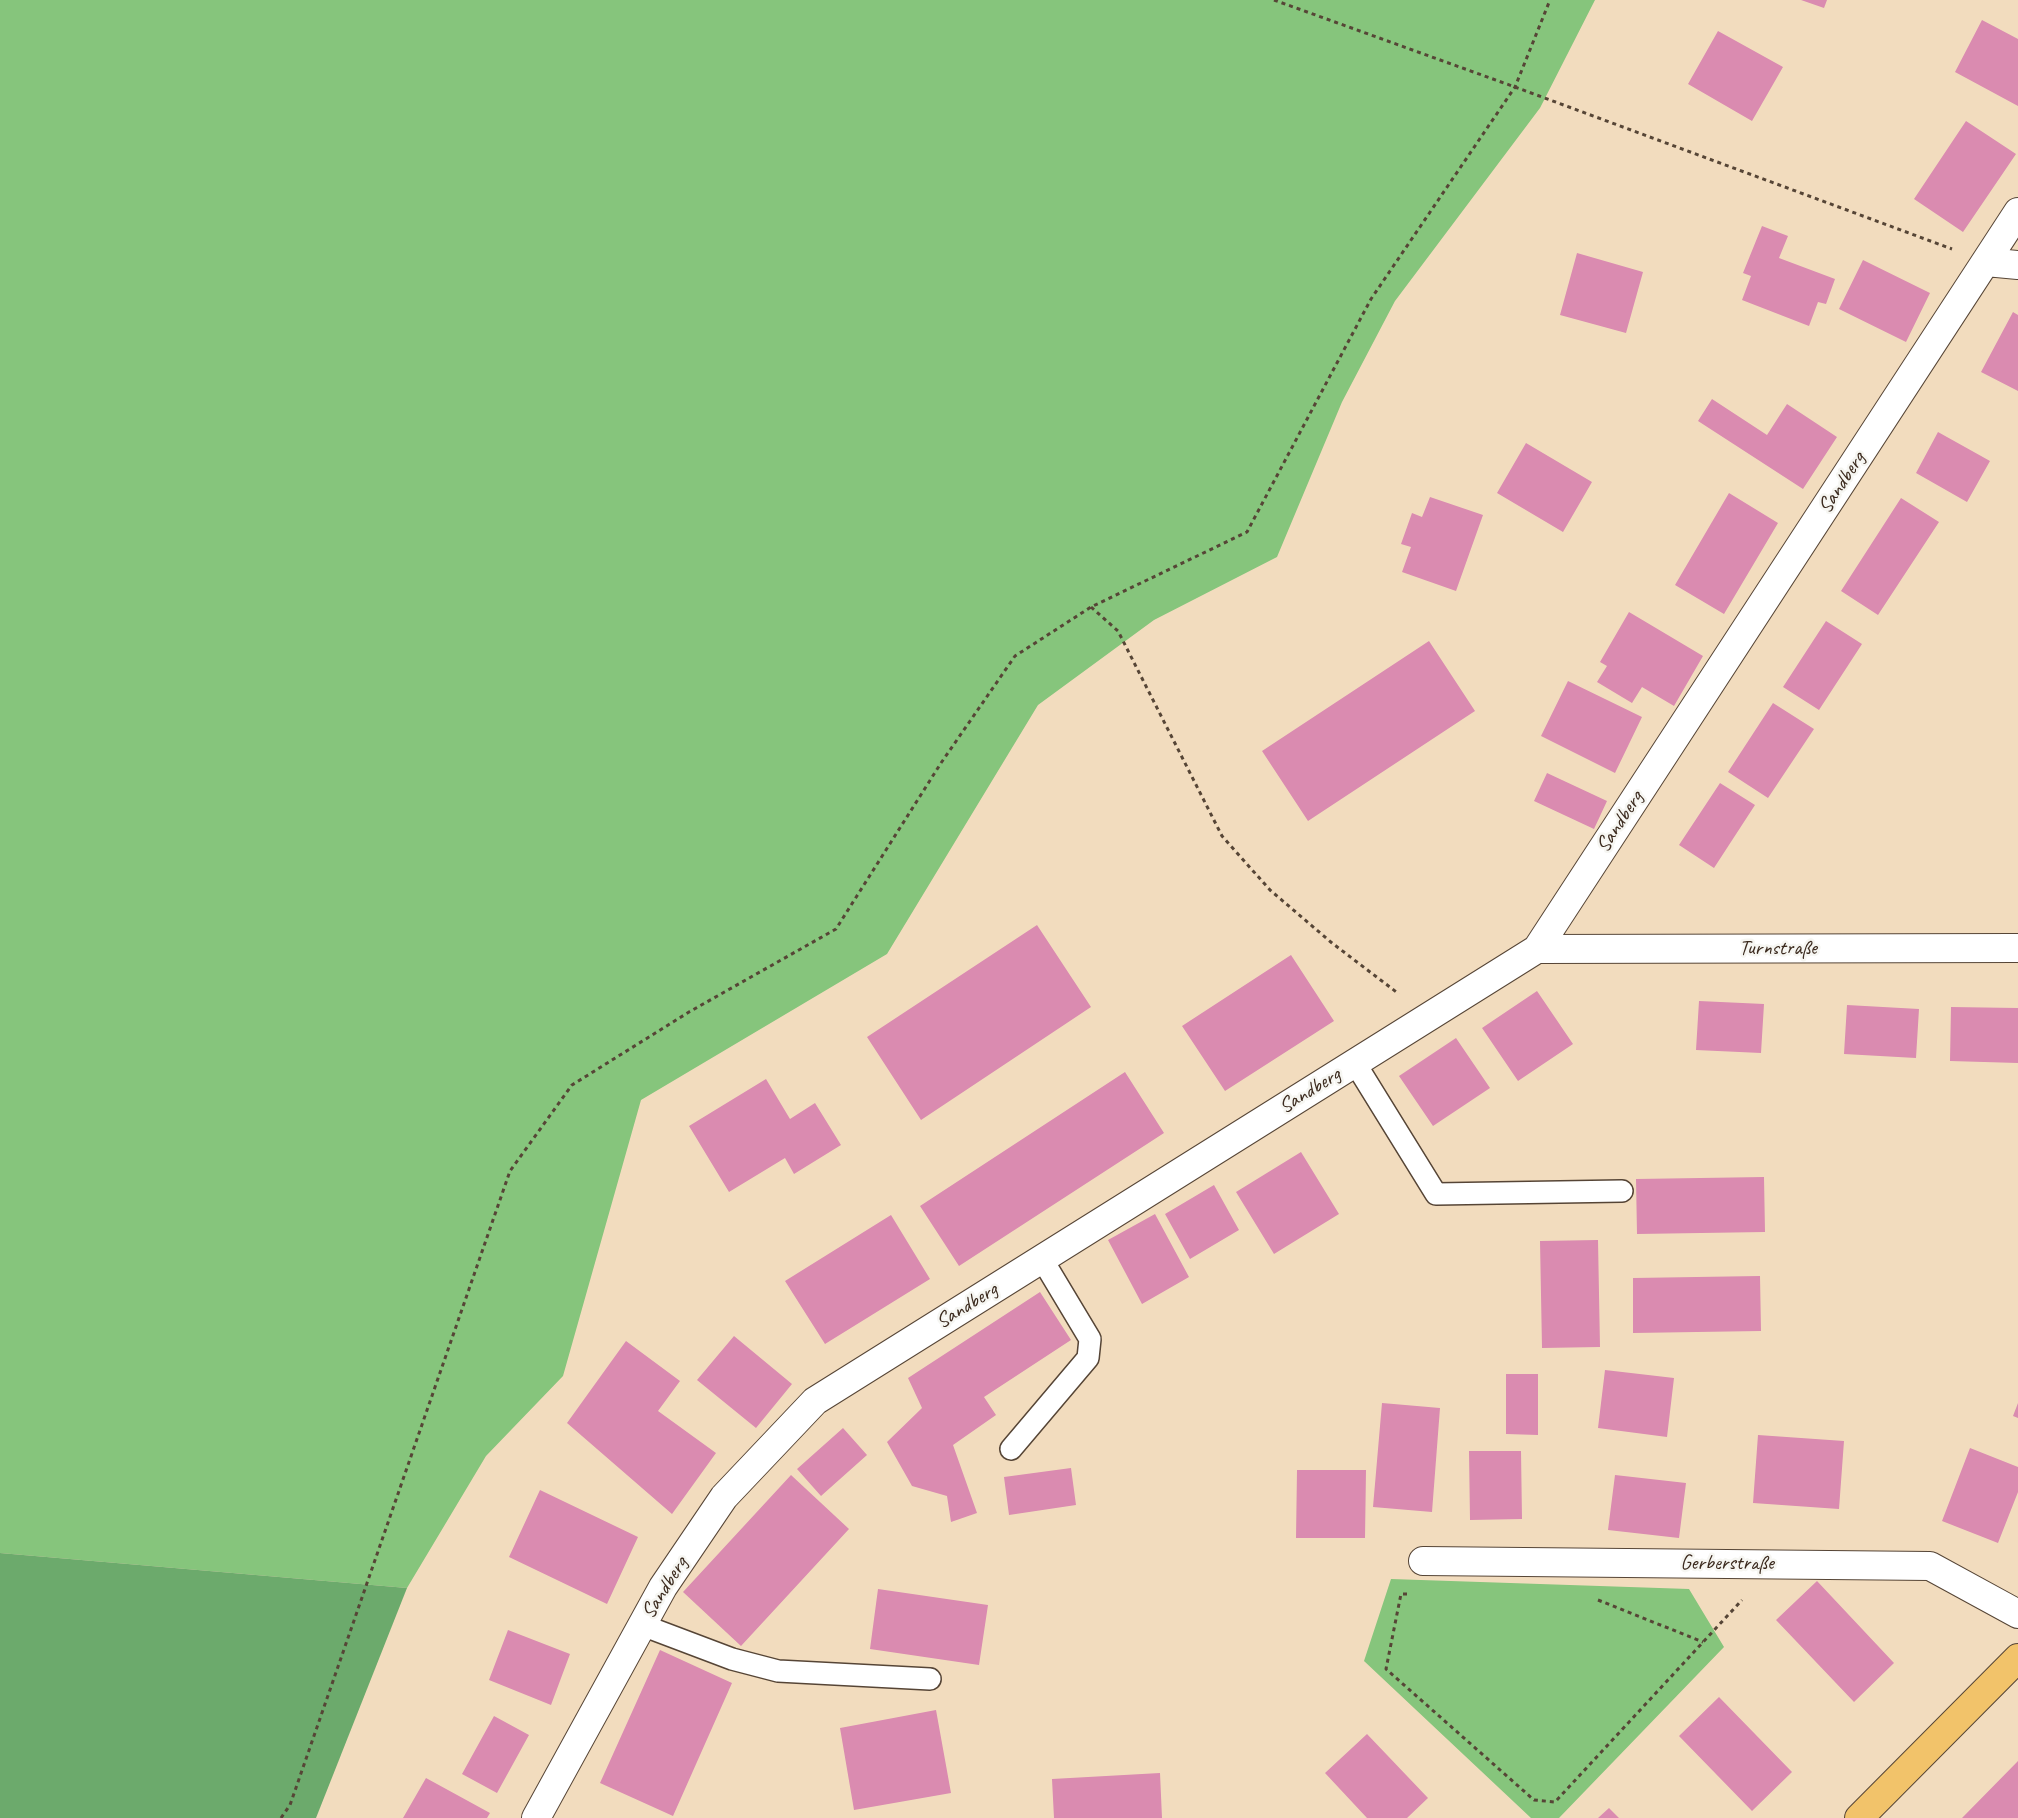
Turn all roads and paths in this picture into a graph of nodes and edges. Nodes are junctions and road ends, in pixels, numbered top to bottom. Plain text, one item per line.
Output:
1 (1274, 0) edge
2 (1550, 0) edge
3 (1515, 87) junction
4 (2018, 212) edge
5 (1986, 262) junction
6 (2018, 265) edge
7 (1091, 607) junction
8 (2018, 948) edge
9 (1537, 949) junction
10 (1429, 1017) junction
11 (1355, 1063) junction
12 (1622, 1191) dead end
13 (1042, 1259) junction
14 (1011, 1449) dead end
15 (1424, 1560) dead end
16 (1749, 1592) dead end
17 (1410, 1594) dead end
18 (1592, 1598) dead end
19 (2018, 1614) edge
20 (642, 1625) junction
21 (1703, 1642) junction
22 (2018, 1658) edge
23 (930, 1679) dead end
24 (281, 1818) edge
25 (536, 1818) edge
26 (1859, 1818) edge

1 - 3 path
2 - 3 path
3 - 5 path
3 - 7 path
4 - 5 street, Sandberg
5 - 6 street
5 - 9 street, Sandberg
7 - 10 path
7 - 24 path
8 - 9 street, Turnstraße
9 - 10 street, Sandberg
10 - 11 street, Sandberg
11 - 12 lane
11 - 13 street, Sandberg
13 - 14 lane
13 - 20 street, Sandberg
15 - 19 street, Gerberstraße
16 - 21 path
17 - 21 path
18 - 21 path
20 - 23 lane
20 - 25 street, Sandberg
22 - 26 main road

